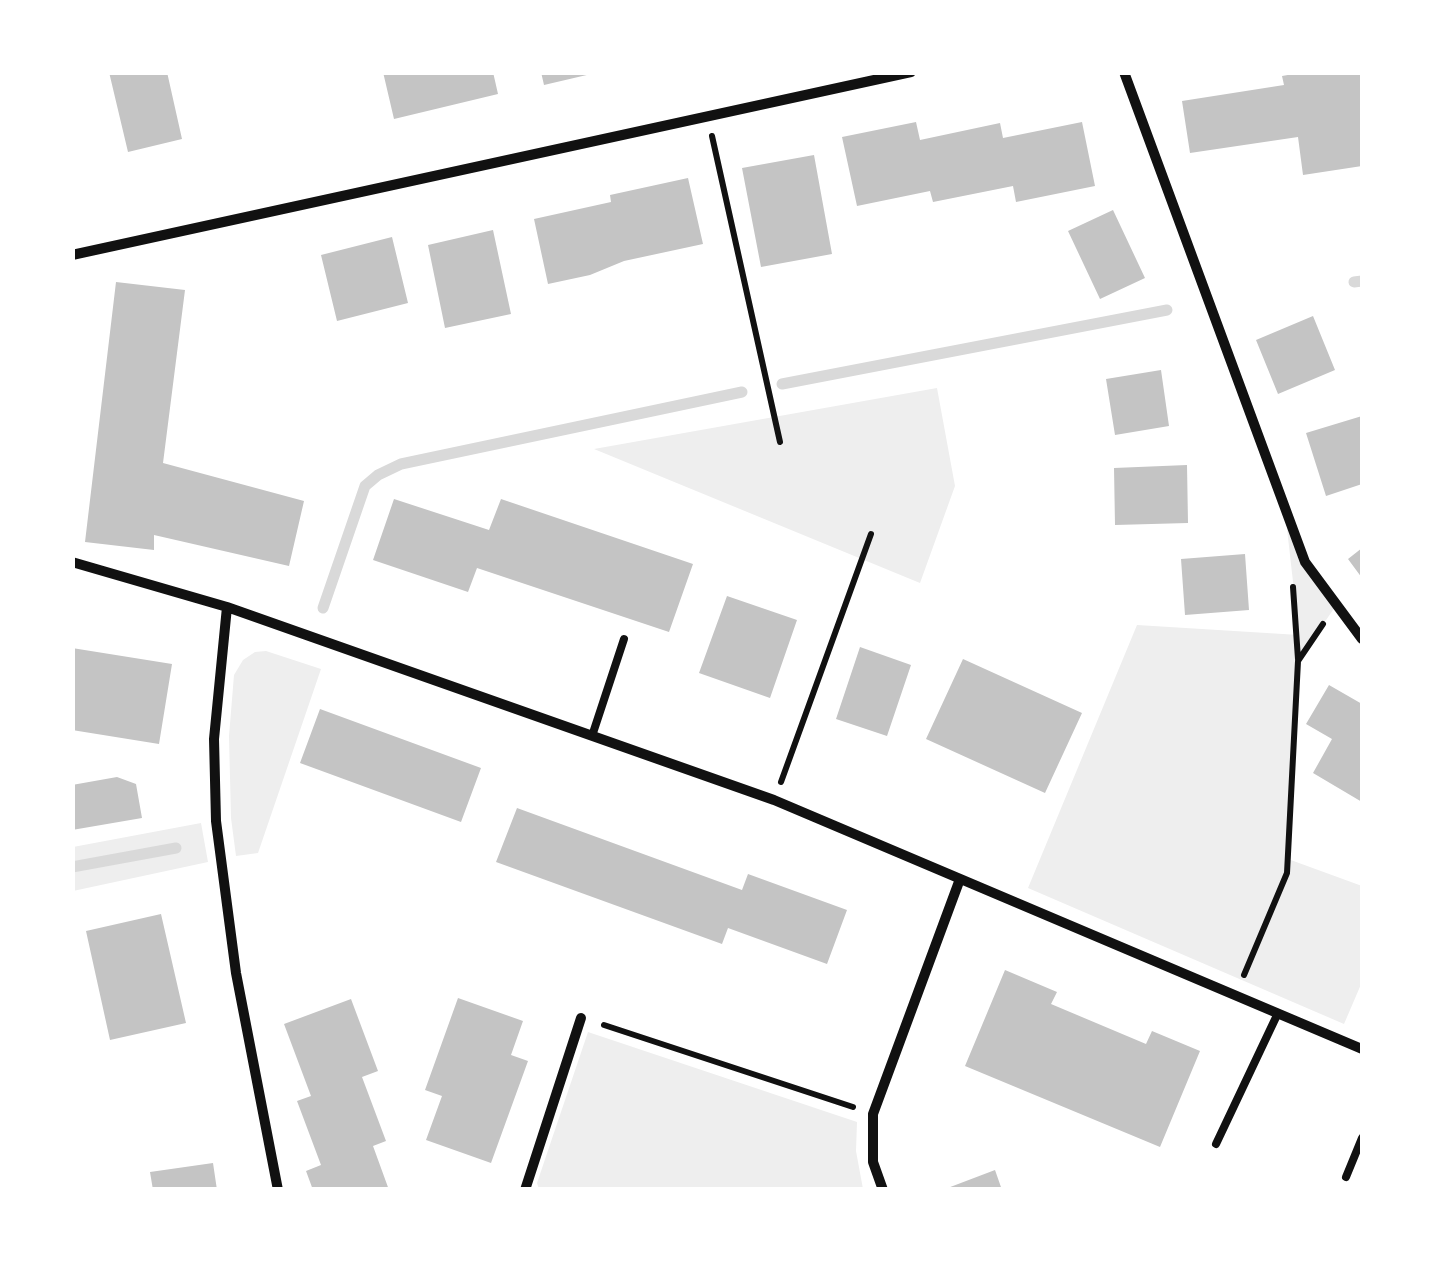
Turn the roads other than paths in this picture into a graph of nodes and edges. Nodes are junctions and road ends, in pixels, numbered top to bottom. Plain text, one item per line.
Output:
1 (910, 72) edge
2 (1124, 72) edge
3 (72, 254) edge
4 (72, 562) edge
5 (227, 607) junction
6 (624, 638) dead end
7 (1362, 639) edge
8 (592, 736) junction
9 (960, 879) junction
10 (1278, 1013) junction
11 (581, 1018) road end
12 (1362, 1049) edge
13 (1362, 1138) edge
14 (1216, 1144) dead end
15 (1346, 1177) dead end
16 (278, 1190) edge
17 (525, 1190) edge
18 (883, 1190) edge

1 - 3 street
2 - 7 street
4 - 5 street
5 - 8 street
5 - 16 street
6 - 8 lane
8 - 9 street
9 - 10 street
9 - 18 street
10 - 12 street
10 - 14 lane
11 - 17 street
13 - 15 lane

